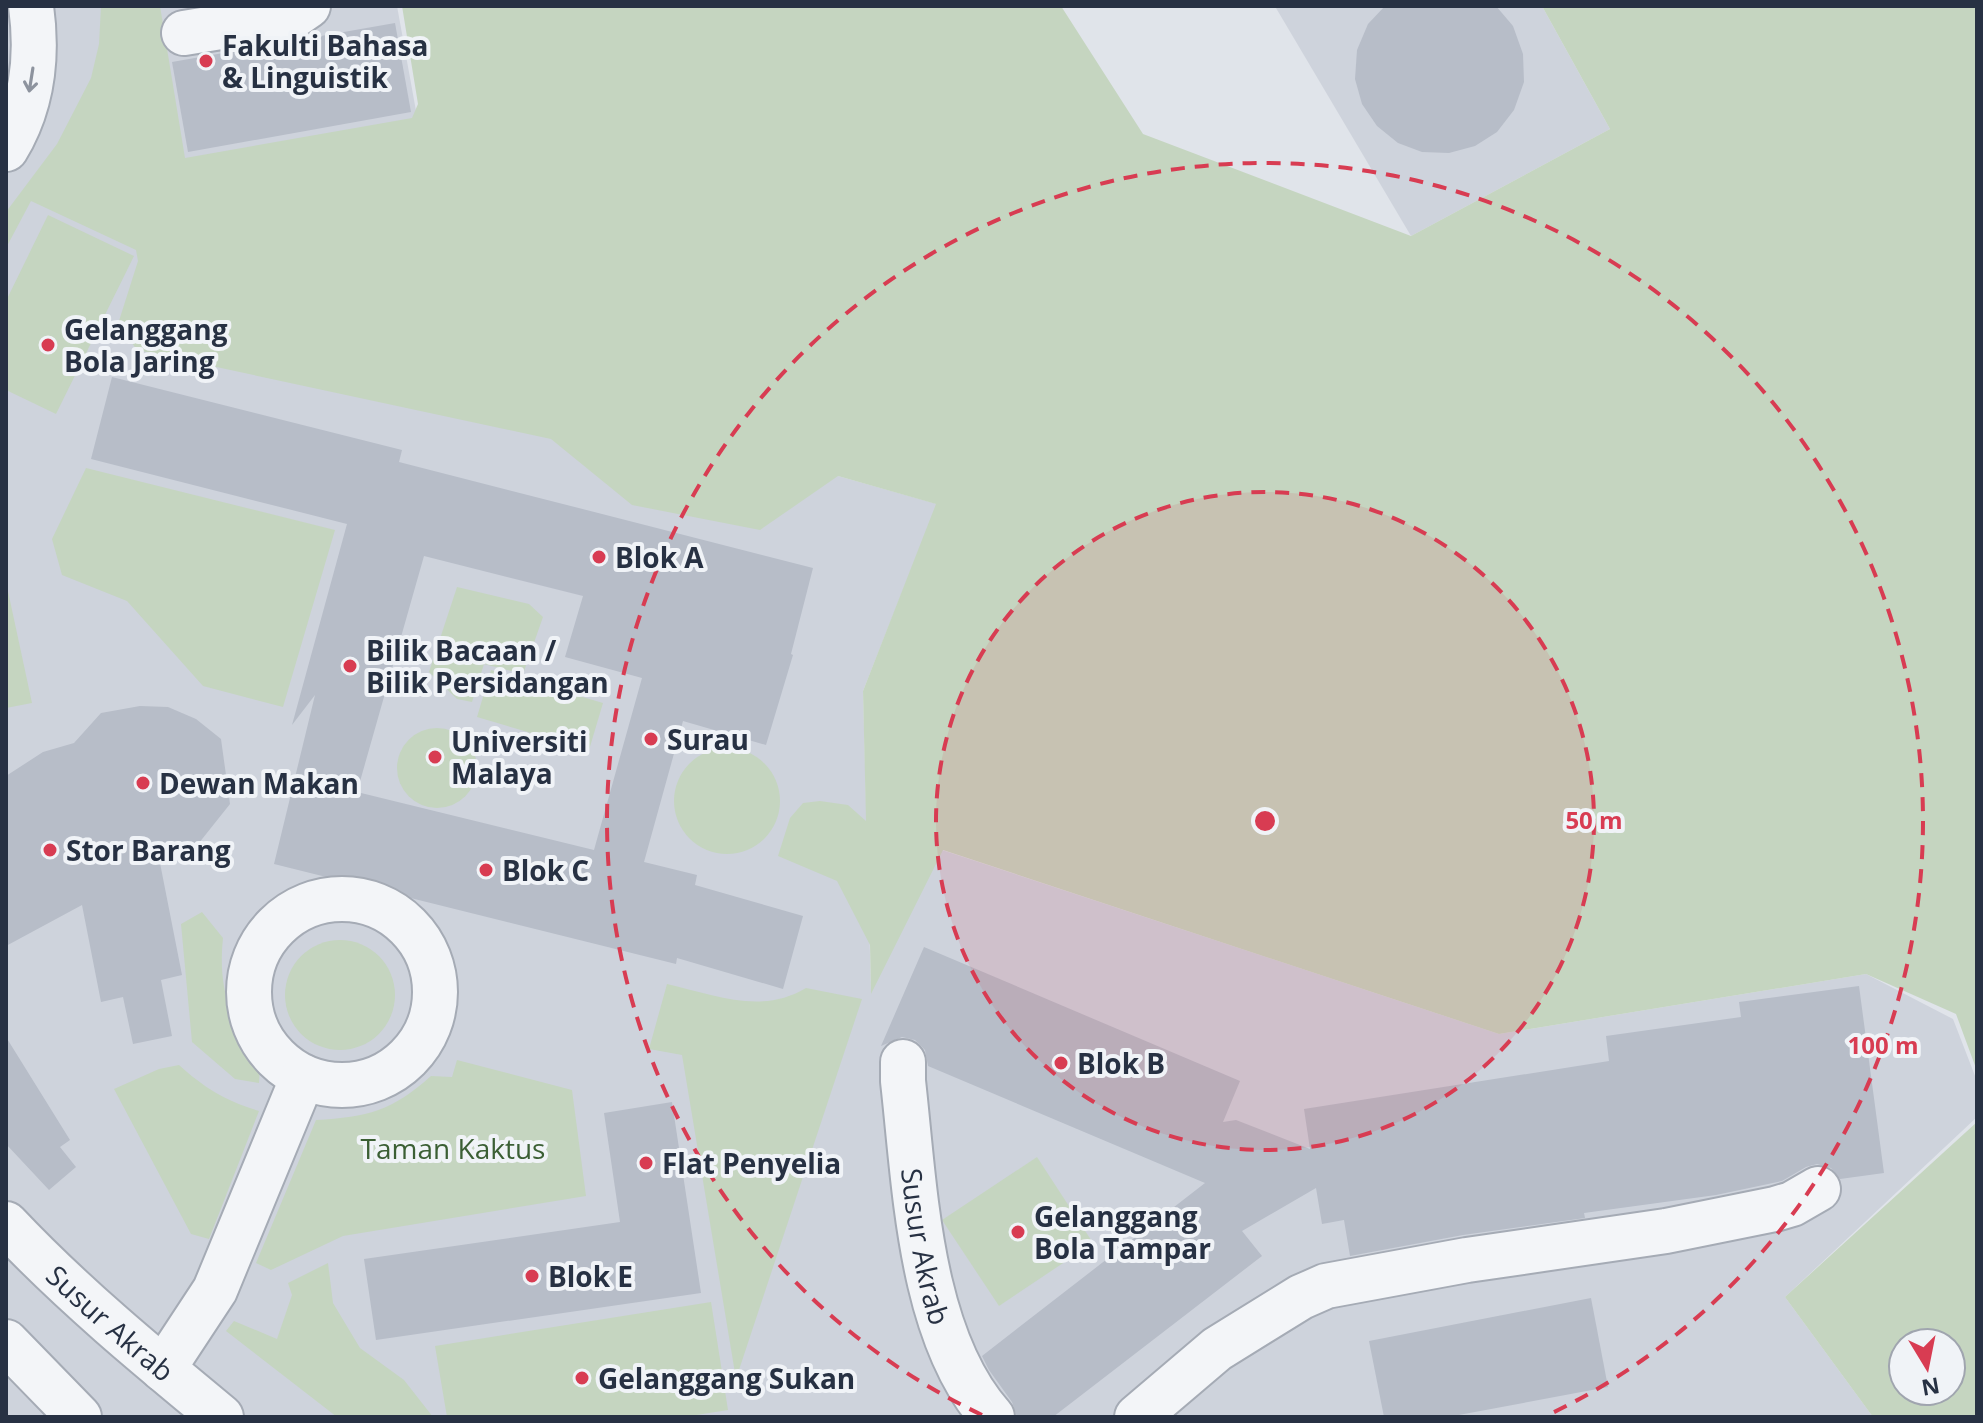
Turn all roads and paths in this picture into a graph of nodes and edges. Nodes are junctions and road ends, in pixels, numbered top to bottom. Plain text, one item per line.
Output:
1 (31, 6) edge
2 (308, 6) edge
3 (184, 33) dead end
4 (6, 149) edge
5 (903, 1062) dead end
6 (303, 1077) junction
7 (1818, 1189) dead end
8 (6, 1224) edge
9 (6, 1342) edge
10 (163, 1369) junction
11 (79, 1417) edge
12 (221, 1417) edge
13 (992, 1417) edge
14 (1137, 1417) edge

1 -> 4 street
2 - 3 street
5 - 13 street, Susur Akrab
6 - 6 street
6 - 10 street
7 - 14 street
8 - 10 street, Susur Akrab
9 - 11 street
10 - 12 street, Susur Akrab

